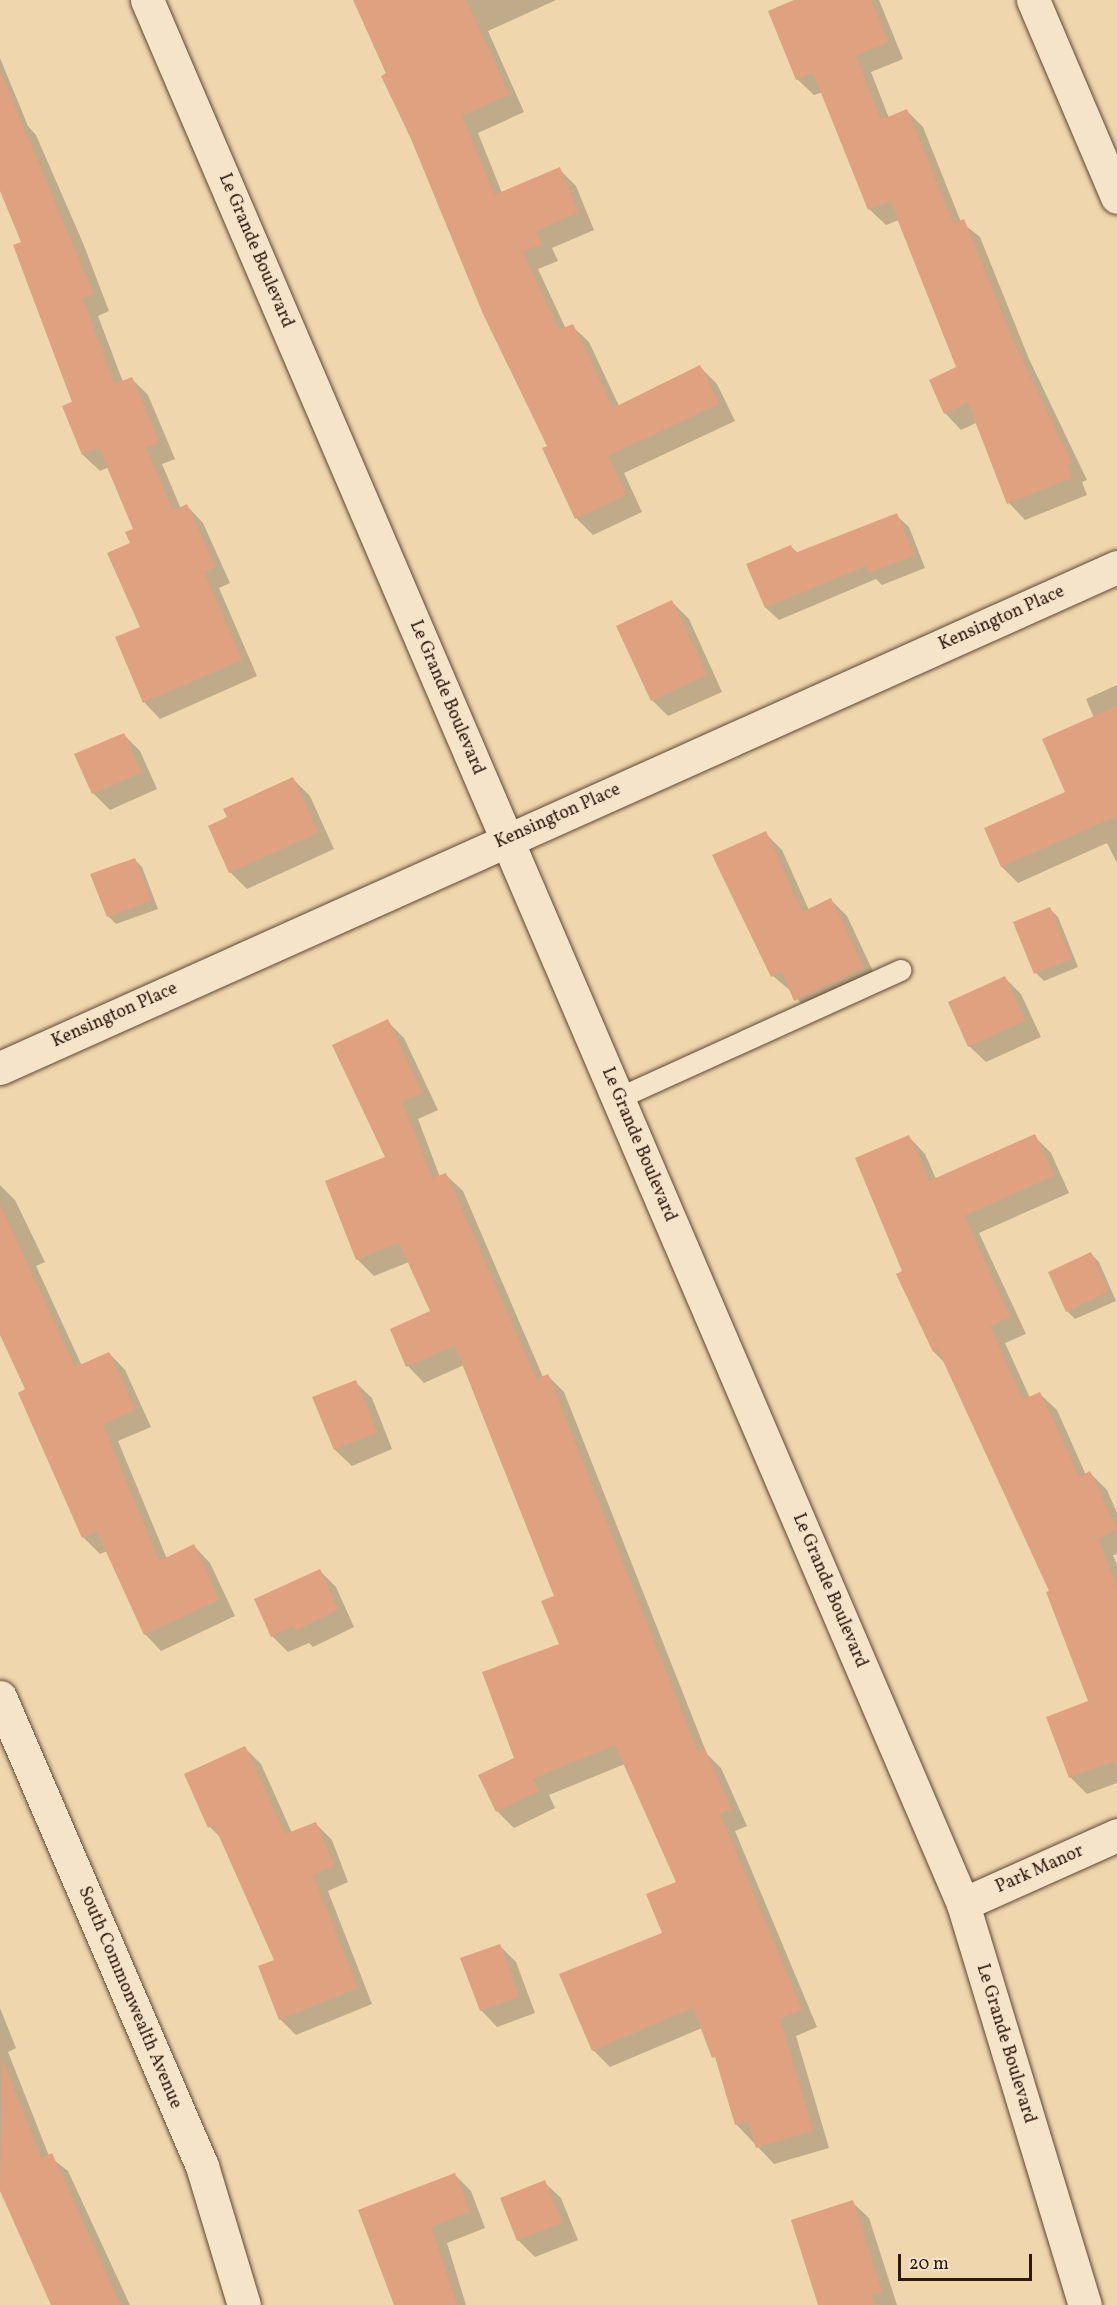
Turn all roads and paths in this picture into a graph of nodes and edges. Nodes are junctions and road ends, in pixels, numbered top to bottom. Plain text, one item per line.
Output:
1 (147, 0) edge
2 (1033, 0) edge
3 (1117, 197) edge
4 (1117, 567) edge
5 (507, 839) junction
6 (900, 970) dead end
7 (0, 1068) edge
8 (618, 1098) junction
9 (0, 1697) edge
10 (1117, 1835) edge
11 (963, 1904) junction
12 (244, 2305) edge
13 (1085, 2305) edge

1 - 5 street, Le Grande Boulevard
2 - 3 street
4 - 5 street, Kensington Place
5 - 7 street, Kensington Place
5 - 8 street, Le Grande Boulevard
6 - 8 lane
8 - 11 street, Le Grande Boulevard
9 - 12 street, South Commonwealth Avenue
10 - 11 street, Park Manor
11 - 13 street, Le Grande Boulevard

